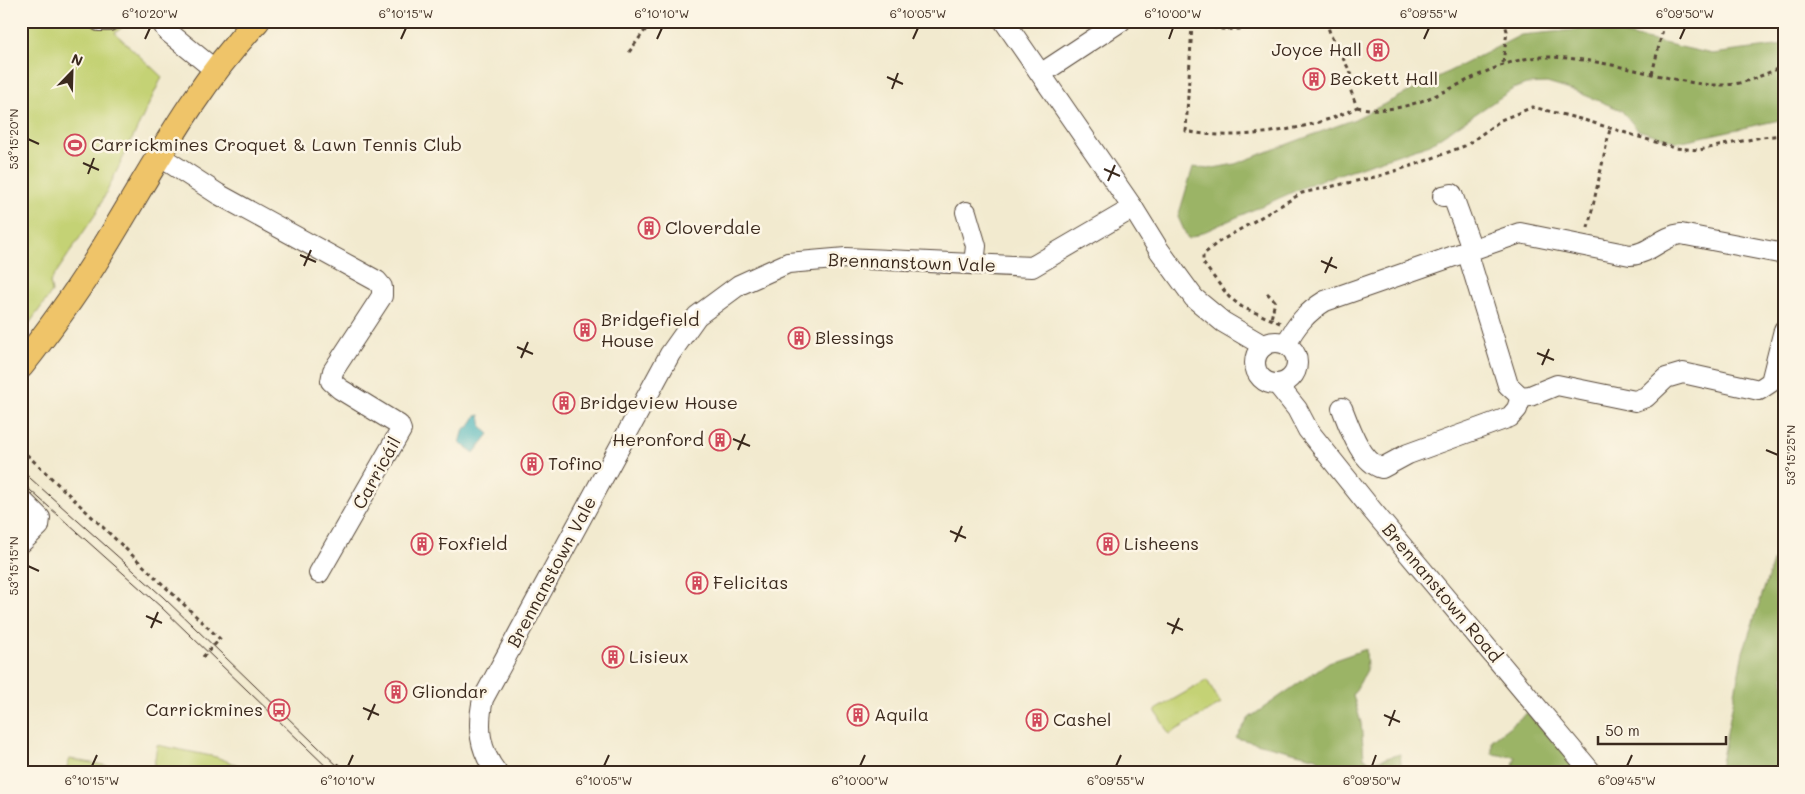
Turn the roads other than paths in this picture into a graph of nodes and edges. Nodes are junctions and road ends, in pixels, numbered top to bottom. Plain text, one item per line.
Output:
1 (99, 21) edge
2 (109, 21) edge
3 (161, 21) edge
4 (257, 21) edge
5 (1004, 21) edge
6 (1121, 21) edge
7 (215, 70) junction
8 (1042, 73) junction
9 (158, 155) junction
10 (1443, 196) dead end
11 (1133, 208) junction
12 (966, 212) dead end
13 (1470, 250) junction
14 (1784, 254) edge
15 (974, 264) junction
16 (1784, 330) edge
17 (1286, 344) junction
18 (1260, 353) junction
19 (21, 366) edge
20 (1285, 380) junction
21 (1521, 397) junction
22 (1346, 422) dead end
23 (21, 499) edge
24 (21, 543) edge
25 (319, 573) dead end
26 (497, 773) edge
27 (1592, 773) edge

1 - 2 street
3 - 7 street
4 - 7 main road
5 - 8 street
6 - 8 street
7 - 9 main road
8 - 11 street
9 - 19 main road
9 - 25 street, Carricáil
10 - 13 street
11 - 15 street, Brennanstown Vale
11 - 18 street
12 - 15 street
13 - 14 street
13 - 17 street
13 - 21 street
15 - 26 street, Brennanstown Vale
16 - 21 street
17 - 18 street
17 - 20 street
18 - 20 street, Brennanstown Road
20 - 27 street, Brennanstown Road
21 - 22 street
23 - 24 street

